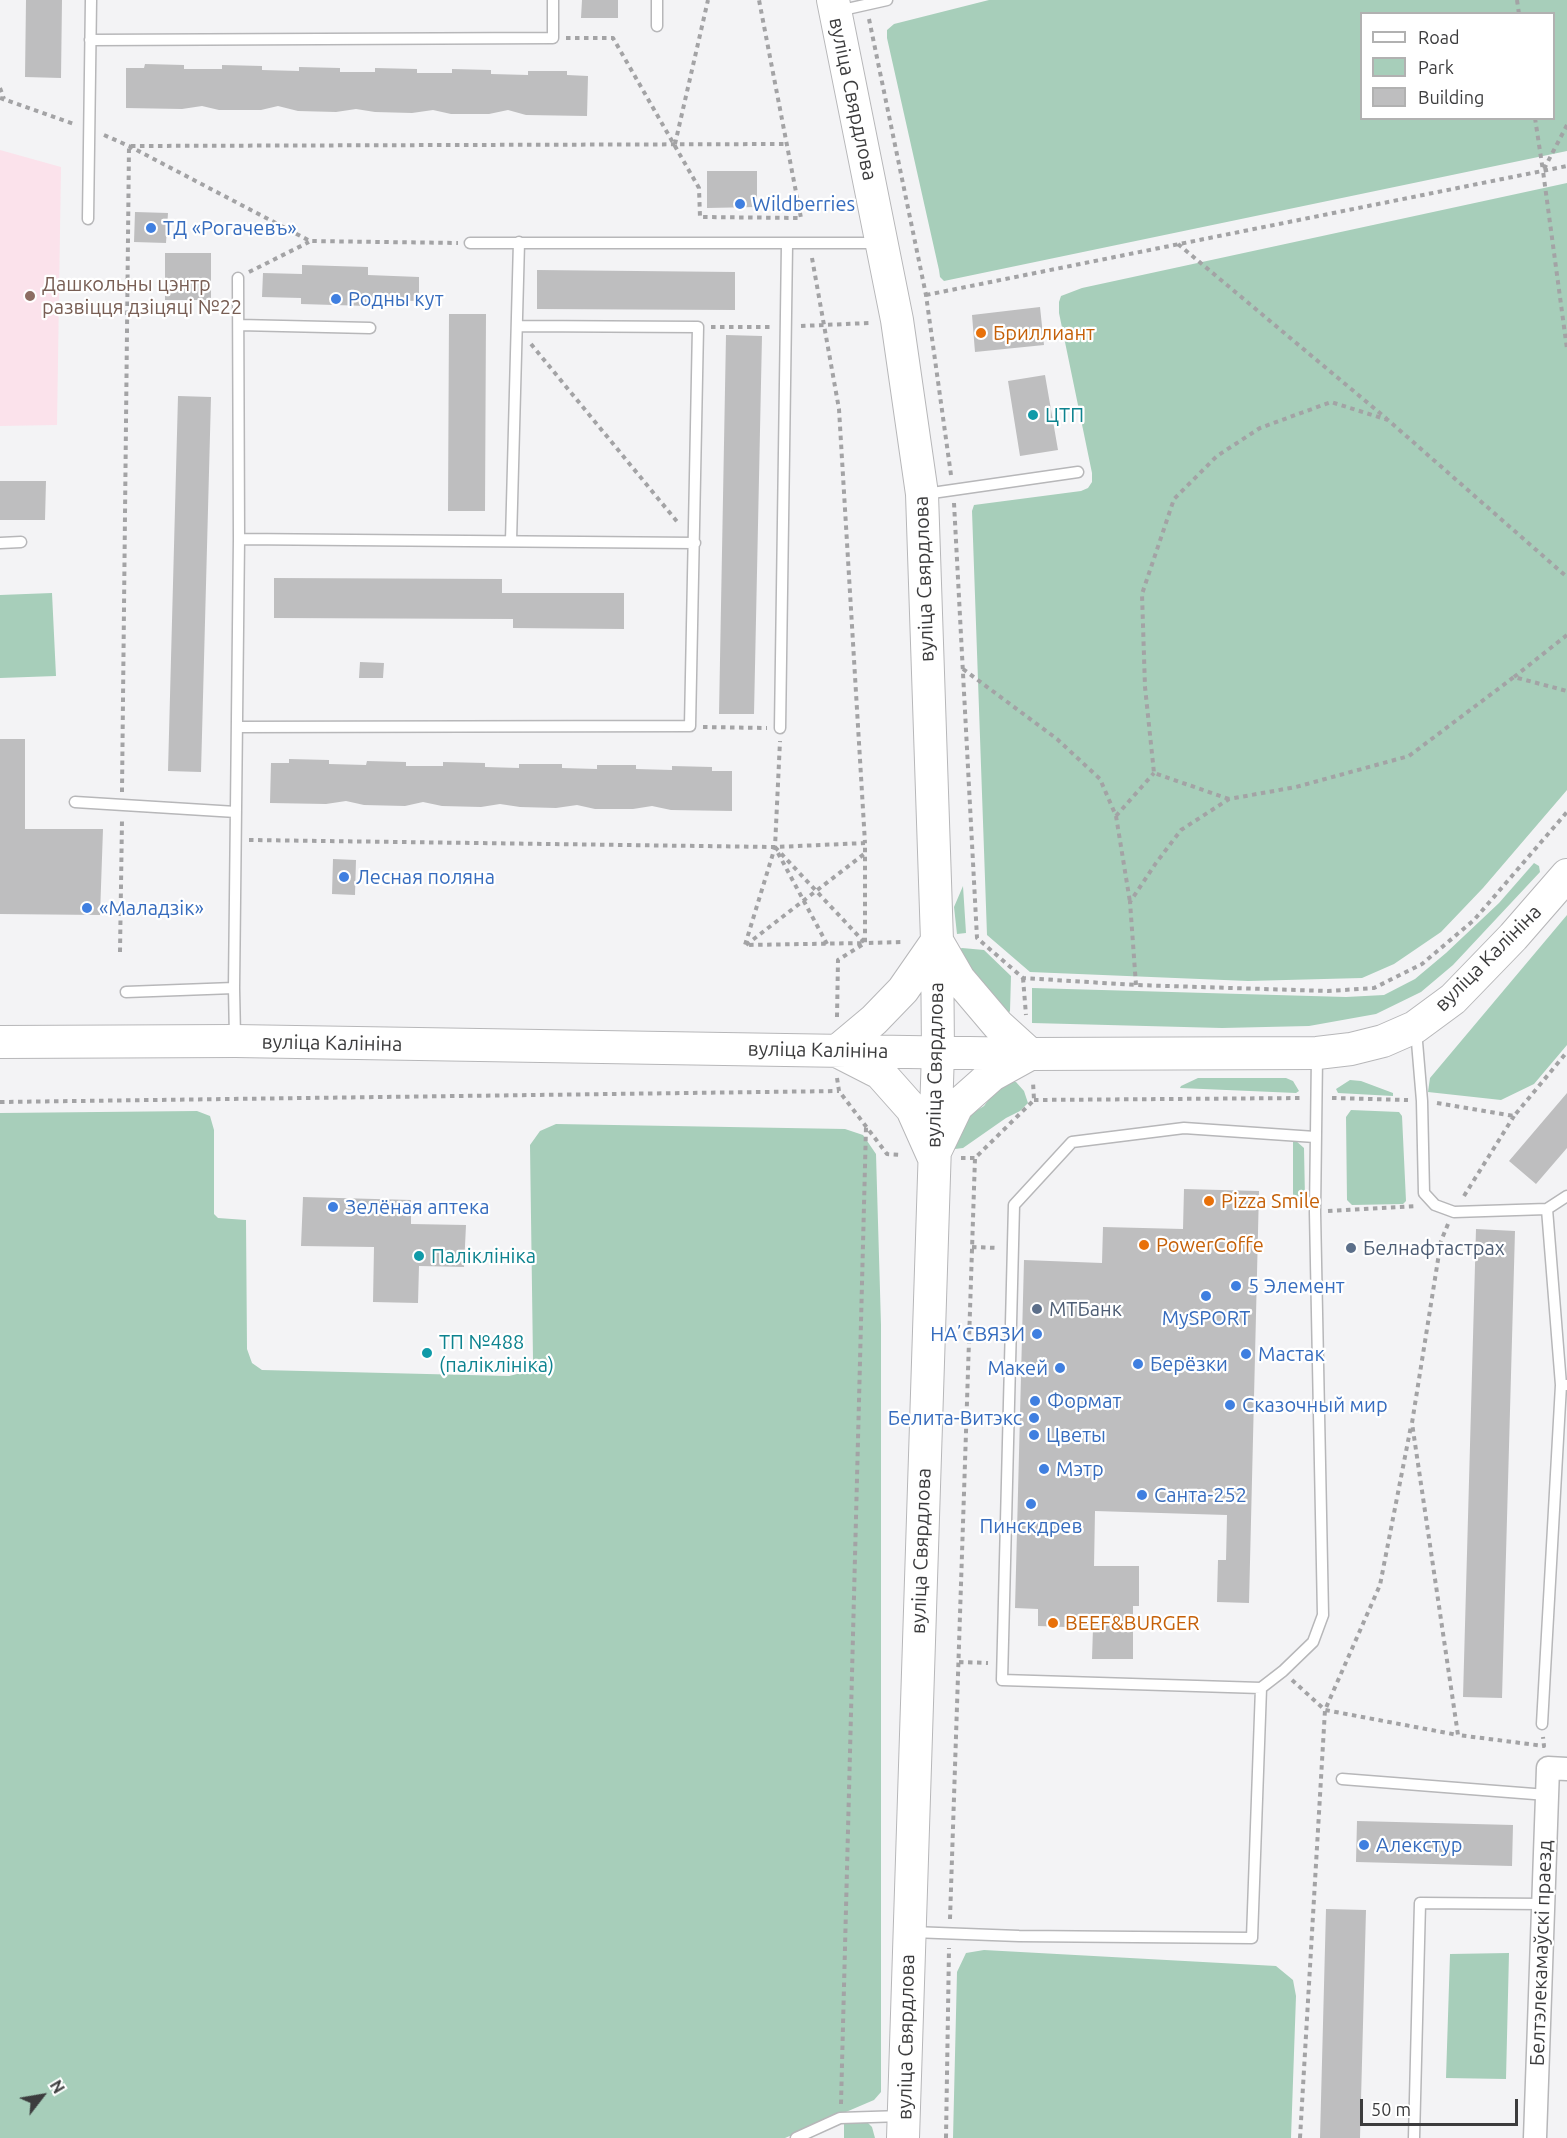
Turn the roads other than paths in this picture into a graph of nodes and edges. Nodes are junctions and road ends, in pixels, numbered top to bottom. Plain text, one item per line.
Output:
1 (91, 0) edge
2 (553, 0) edge
3 (657, 0) edge
4 (887, 0) edge
5 (834, 6) edge
6 (657, 27) dead end
7 (90, 40) junction
8 (88, 219) dead end
9 (519, 242) junction
10 (470, 243) road end
11 (882, 243) junction
12 (786, 245) junction
13 (238, 278) road end
14 (239, 325) junction
15 (517, 326) junction
16 (370, 328) dead end
17 (1078, 472) dead end
18 (922, 494) junction
19 (239, 539) junction
20 (511, 541) junction
21 (21, 542) dead end
22 (0, 543) edge
23 (694, 543) junction
24 (237, 727) junction
25 (780, 728) road end
26 (75, 802) dead end
27 (236, 812) junction
28 (1567, 875) edge
29 (922, 941) junction
30 (234, 988) junction
31 (126, 992) dead end
32 (1415, 1027) junction
33 (235, 1041) junction
34 (0, 1042) edge
35 (1029, 1050) junction
36 (938, 1052) junction
37 (1317, 1053) junction
38 (836, 1061) junction
39 (1315, 1137) junction
40 (933, 1156) junction
41 (1567, 1196) edge
42 (1547, 1209) junction
43 (1564, 1385) edge
44 (1261, 1689) junction
45 (1542, 1724) road end
46 (1557, 1768) edge
47 (1341, 1779) dead end
48 (1547, 1795) junction
49 (1543, 1904) junction
50 (909, 1932) junction
51 (904, 2127) edge
52 (796, 2138) edge
53 (1414, 2138) edge
54 (1535, 2138) edge

1 - 7 lane
2 - 7 lane
3 - 6 lane
4 - 5 lane
5 - 11 main road, вуліца Свярдлова
7 - 8 lane
9 - 10 lane
9 - 12 lane
9 - 15 lane
11 - 12 lane
11 - 18 main road, вуліца Свярдлова
12 - 25 lane
13 - 14 lane
14 - 16 lane
14 - 19 lane
15 - 20 lane
15 - 23 lane
17 - 18 lane
18 - 29 main road, вуліца Свярдлова
19 - 20 lane
19 - 24 lane
20 - 23 lane
21 - 22 lane
23 - 24 lane
24 - 27 lane
26 - 27 lane
27 - 30 lane
28 - 32 main road, вуліца Калініна
29 - 35 main road
29 - 36 main road, вуліца Свярдлова
29 - 38 main road
30 - 31 lane
30 - 33 lane
32 - 37 main road, вуліца Калініна
32 - 42 lane
33 - 34 main road, вуліца Калініна
33 - 38 main road, вуліца Калініна
35 - 36 main road, вуліца Калініна
35 - 37 main road, вуліца Калініна
35 - 40 main road
36 - 38 main road, вуліца Калініна
36 - 40 main road, вуліца Свярдлова
37 - 39 lane
38 - 40 main road
39 - 44 lane
39 - 44 lane
40 - 50 main road, вуліца Свярдлова
41 - 42 lane
42 - 43 lane
43 - 45 lane
44 - 50 lane
46 - 48 street, Белтэлекамаўскі праезд
47 - 48 lane
48 - 49 street, Белтэлекамаўскі праезд
49 - 53 lane
49 - 54 street, Белтэлекамаўскі праезд
50 - 51 main road, вуліца Свярдлова
51 - 52 lane

